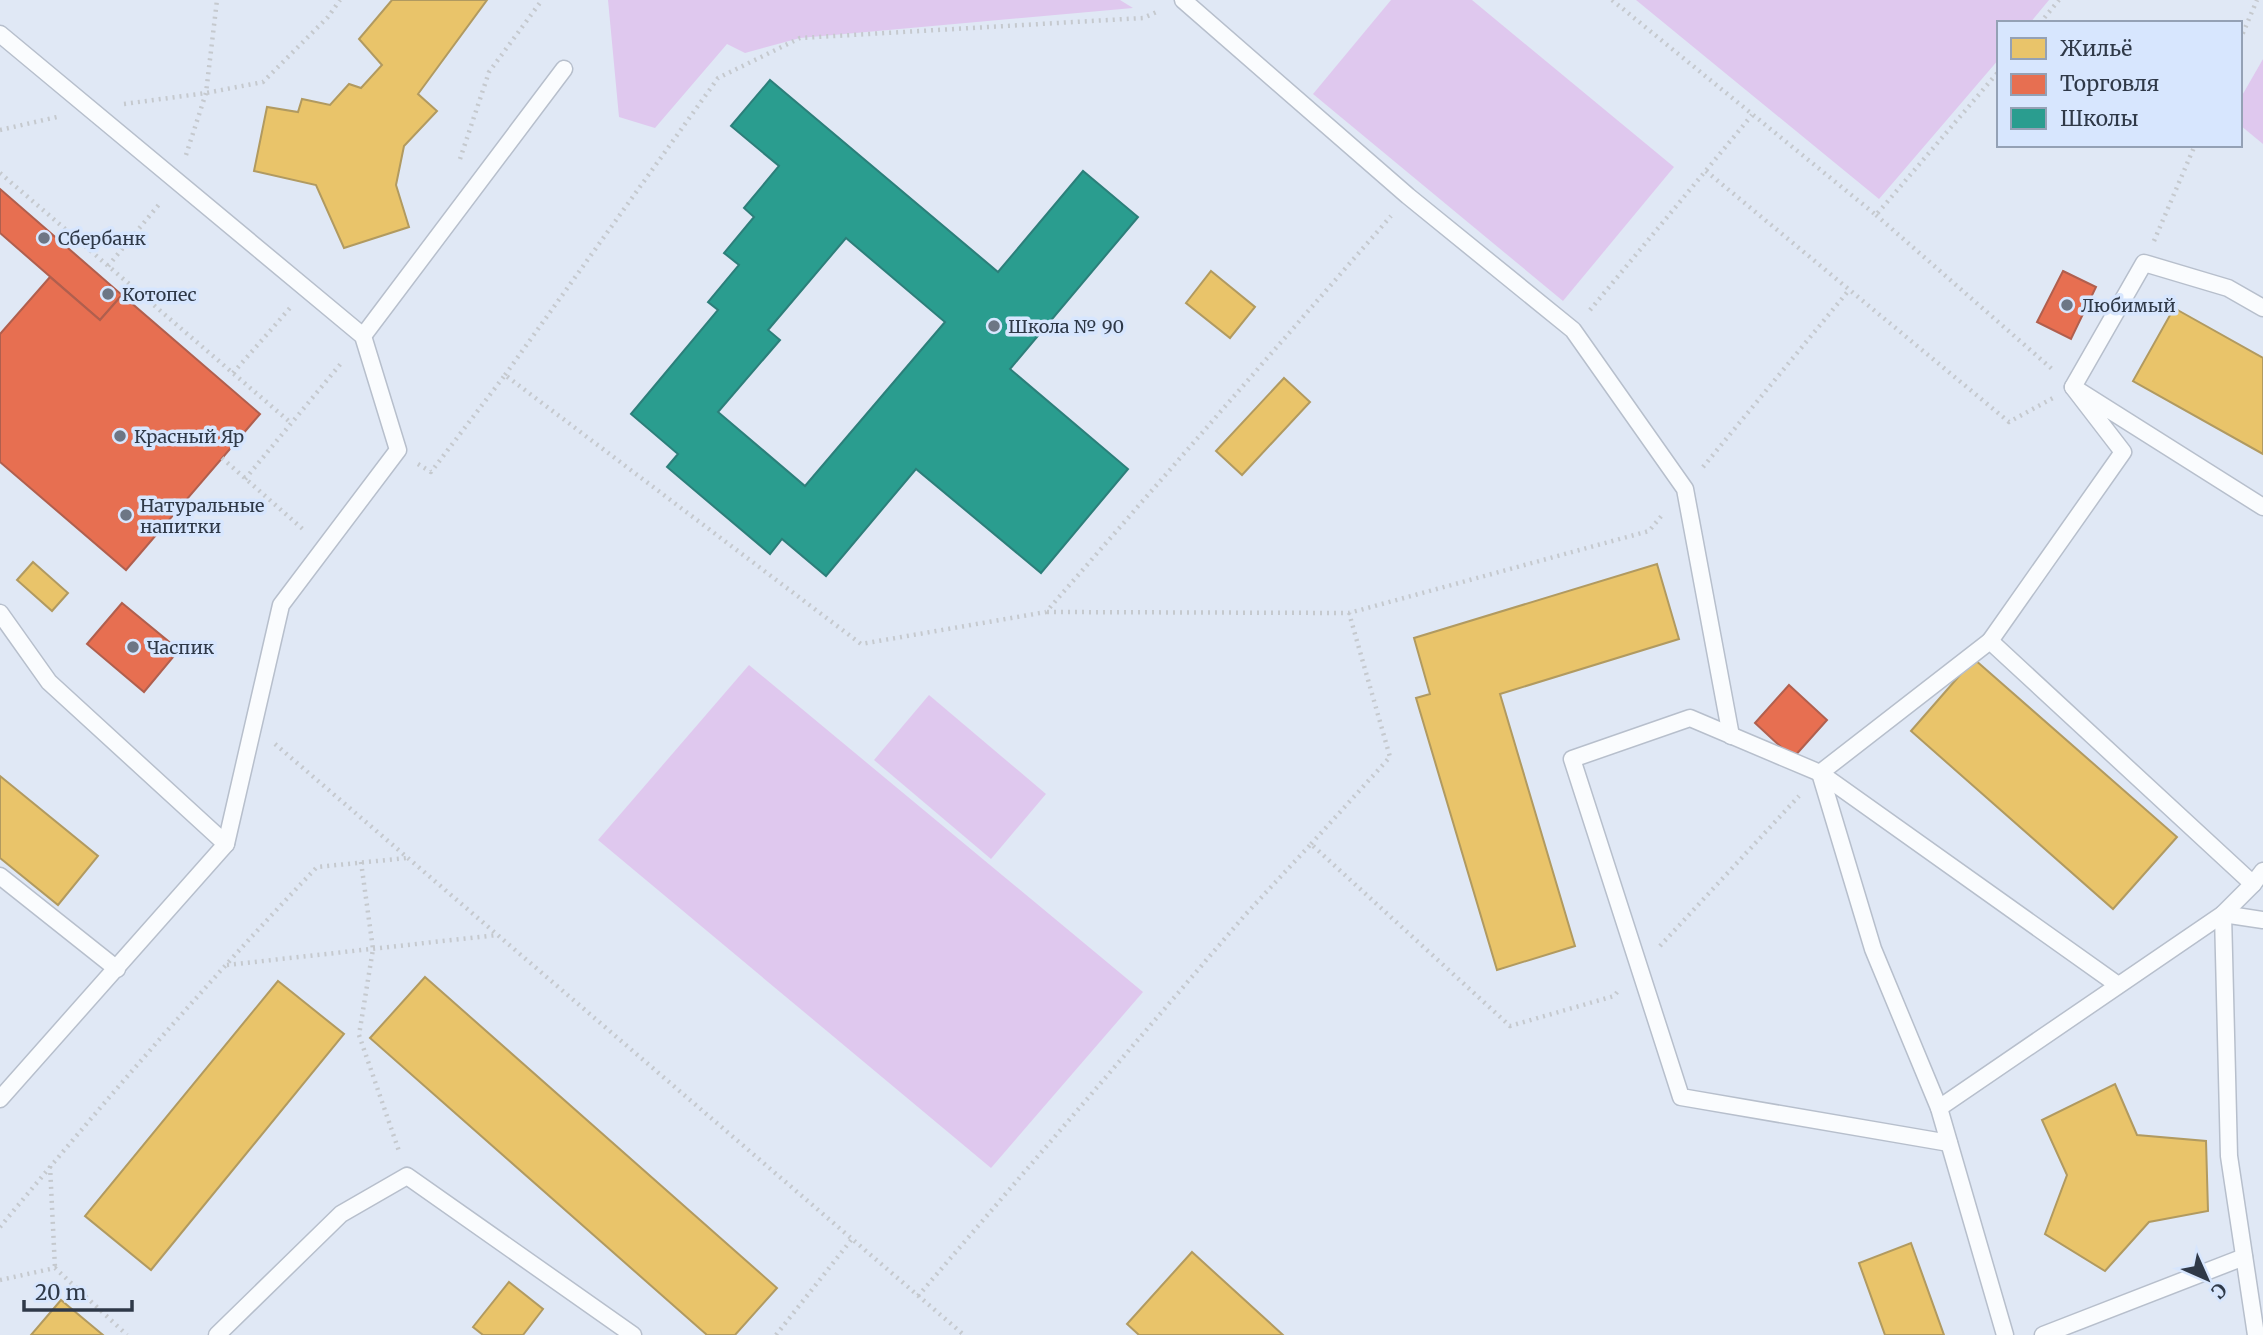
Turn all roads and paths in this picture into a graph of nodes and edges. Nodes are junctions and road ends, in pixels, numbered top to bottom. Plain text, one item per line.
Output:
1 (217, 0) edge
2 (340, 0) edge
3 (542, 0) edge
4 (1183, 0) edge
5 (1612, 0) edge
6 (2059, 0) edge
7 (2260, 1) edge
8 (1163, 9) dead end
9 (2042, 21) edge
10 (0, 34) edge
11 (2242, 36) edge
12 (564, 69) dead end
13 (1997, 73) edge
14 (206, 93) junction
15 (90, 109) junction
16 (1752, 115) junction
17 (0, 130) edge
18 (2194, 147) edge
19 (459, 164) dead end
20 (1706, 171) junction
21 (0, 173) edge
22 (178, 182) junction
23 (1408, 196) junction
24 (1876, 215) junction
25 (2144, 263) junction
26 (108, 266) junction
27 (306, 289) junction
28 (1849, 290) junction
29 (2263, 308) edge
30 (1573, 330) junction
31 (363, 336) junction
32 (233, 373) junction
33 (505, 375) junction
34 (2073, 387) junction
35 (291, 423) junction
36 (398, 450) junction
37 (222, 458) dead end
38 (245, 479) junction
39 (1685, 489) junction
40 (2263, 507) edge
41 (324, 548) junction
42 (1046, 612) junction
43 (0, 613) edge
44 (1349, 613) junction
45 (1990, 641) junction
46 (253, 725) junction
47 (1731, 736) junction
48 (1820, 773) junction
49 (226, 844) junction
50 (1311, 844) junction
51 (408, 858) junction
52 (361, 862) junction
53 (0, 876) edge
54 (2258, 878) edge
55 (2223, 914) junction
56 (2263, 920) edge
57 (498, 935) junction
58 (373, 949) junction
59 (226, 965) junction
60 (1639, 968) junction
61 (117, 969) junction
62 (2118, 985) junction
63 (0, 1099) edge
64 (1939, 1108) junction
65 (1949, 1143) junction
66 (50, 1166) junction
67 (407, 1176) junction
68 (0, 1227) edge
69 (852, 1239) junction
70 (2244, 1257) junction
71 (55, 1269) junction
72 (0, 1280) edge
73 (918, 1296) junction
74 (127, 1335) edge
75 (217, 1335) edge
76 (633, 1335) edge
77 (776, 1335) edge
78 (964, 1335) edge
79 (2005, 1335) edge
80 (2043, 1335) edge
81 (2256, 1335) edge

1 - 14 path
2 - 14 path
3 - 19 path
4 - 23 lane
5 - 16 path
6 - 9 path
7 - 11 path
8 - 33 path
10 - 15 lane
12 - 31 lane
13 - 24 path
14 - 15 path
14 - 22 path
15 - 17 path
15 - 22 lane
16 - 20 path
16 - 24 path
18 - 25 path
20 - 28 path
20 - 30 path
21 - 26 path
22 - 26 path
22 - 27 lane
23 - 30 lane
23 - 42 path
24 - 34 path
25 - 29 lane
25 - 34 lane
26 - 32 path
27 - 31 lane
27 - 32 path
28 - 34 path
28 - 39 path
30 - 39 lane
31 - 35 path
31 - 36 lane
32 - 35 path
33 - 36 path
33 - 42 path
34 - 40 lane
34 - 45 lane
35 - 38 path
36 - 41 lane
37 - 38 path
38 - 41 path
39 - 44 path
39 - 47 lane
41 - 46 lane
42 - 44 path
43 - 49 lane
44 - 50 path
45 - 48 lane
45 - 54 lane
46 - 49 lane
46 - 51 path
47 - 48 lane
47 - 60 lane
48 - 60 path
48 - 62 lane
48 - 64 lane
49 - 61 lane
50 - 60 path
50 - 73 path
51 - 52 path
51 - 57 path
52 - 58 path
52 - 59 path
53 - 61 lane
54 - 55 lane
55 - 56 lane
55 - 62 lane
55 - 70 lane
57 - 58 path
57 - 69 path
58 - 59 path
58 - 67 path
59 - 66 path
60 - 65 lane
61 - 63 lane
62 - 64 lane
64 - 65 lane
65 - 79 lane
66 - 68 path
66 - 71 path
67 - 75 lane
67 - 76 lane
69 - 73 path
69 - 77 path
70 - 80 lane
70 - 81 lane
71 - 72 path
71 - 74 path
73 - 78 path

